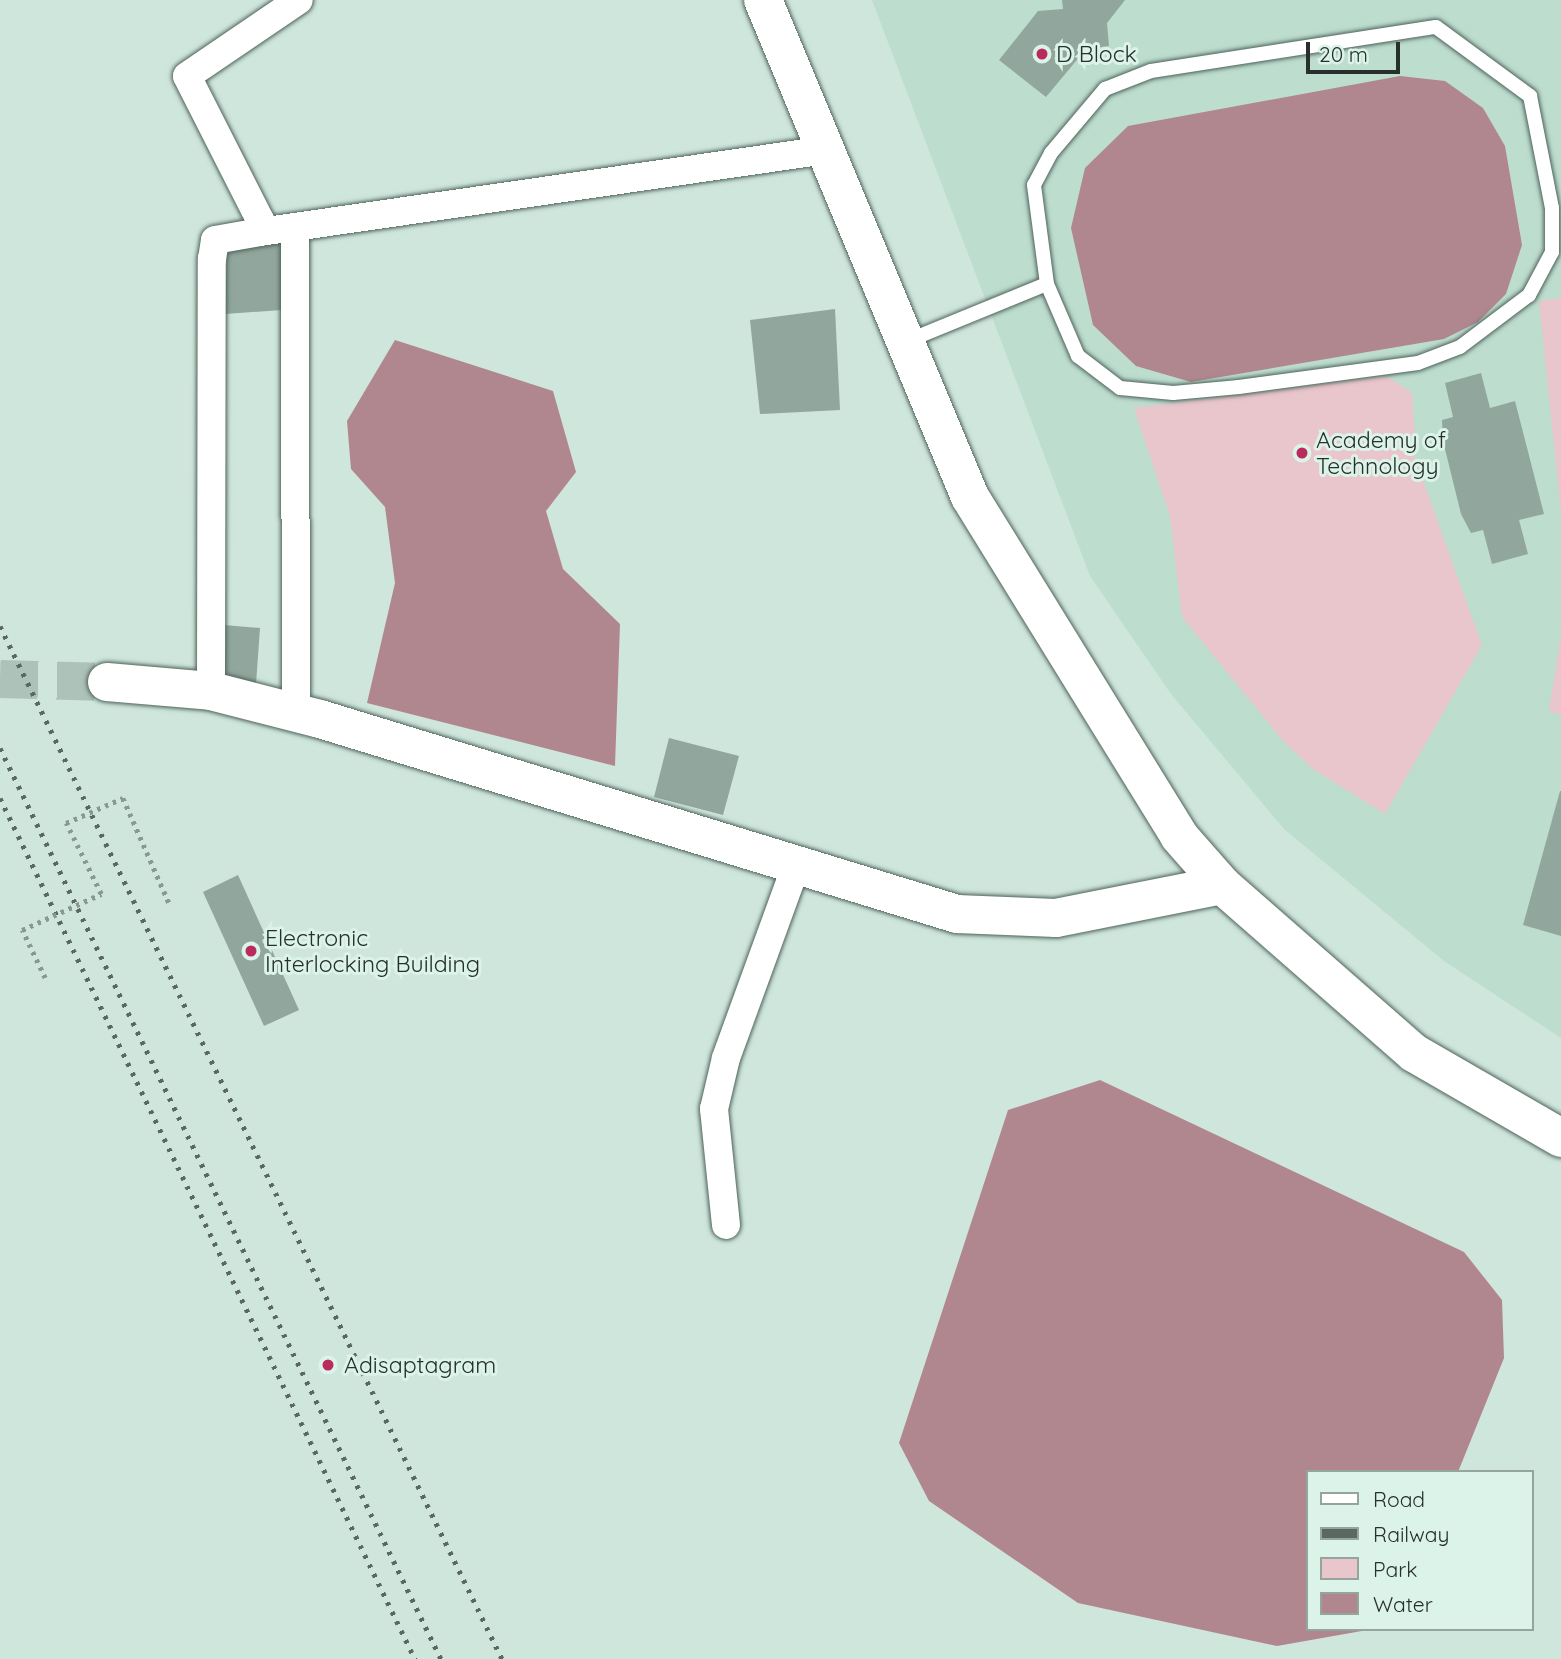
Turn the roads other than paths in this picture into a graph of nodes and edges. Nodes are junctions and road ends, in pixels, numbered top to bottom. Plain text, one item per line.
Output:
1 (299, 0) edge
2 (762, 0) edge
3 (826, 150) junction
4 (295, 227) junction
5 (260, 232) junction
6 (1047, 284) junction
7 (906, 341) junction
8 (107, 682) tunnel mouth
9 (211, 691) junction
10 (296, 713) junction
11 (796, 866) junction
12 (1222, 885) junction
13 (1561, 1138) edge
14 (726, 1225) dead end

1 - 5 street
2 - 3 main road
3 - 4 street
3 - 7 main road
4 - 5 street
4 - 10 street
5 - 9 street
6 - 6 lane
6 - 7 lane
7 - 12 main road
8 - 9 main road
9 - 10 main road
10 - 11 main road
11 - 12 main road
11 - 14 street
12 - 13 main road

